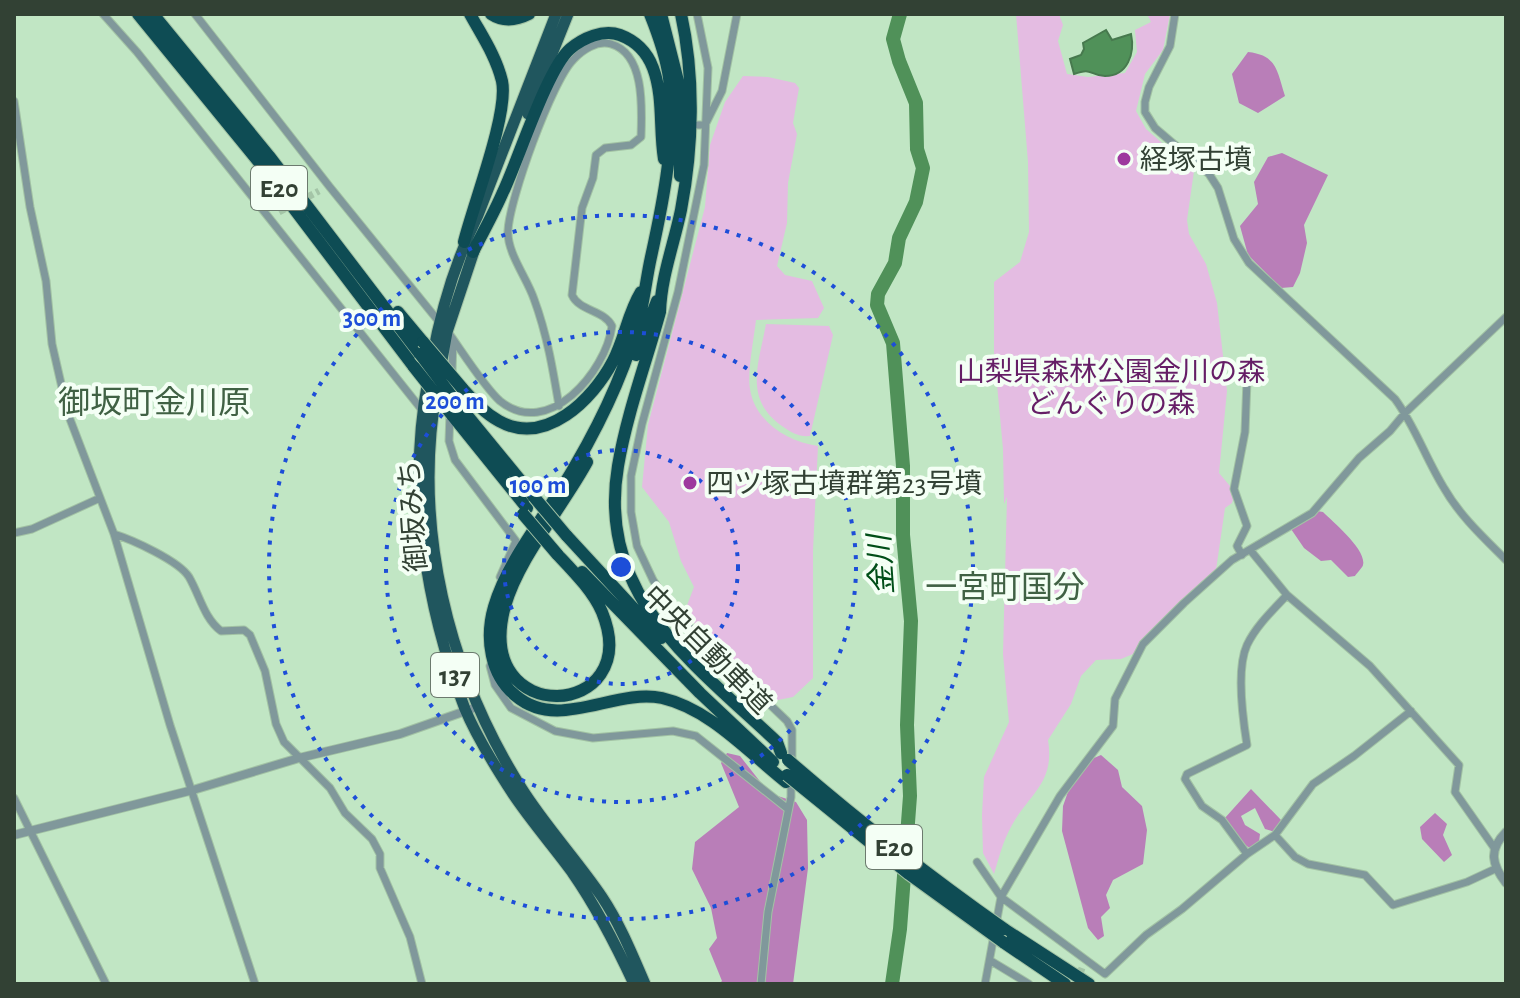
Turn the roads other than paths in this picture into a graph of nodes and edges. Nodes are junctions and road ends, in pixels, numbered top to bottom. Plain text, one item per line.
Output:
1 (103, 14) edge
2 (138, 14) edge
3 (153, 14) edge
4 (195, 14) edge
5 (470, 14) edge
6 (491, 14) edge
7 (529, 14) edge
8 (556, 14) edge
9 (568, 14) edge
10 (650, 14) edge
11 (661, 14) edge
12 (681, 14) edge
13 (697, 14) edge
14 (737, 14) edge
15 (1175, 14) edge
16 (557, 76) junction
17 (14, 101) edge
18 (701, 125) junction
19 (641, 126) junction
20 (657, 126) dead end
21 (667, 177) junction
22 (329, 186) junction
23 (319, 191) tunnel mouth
24 (681, 207) junction
25 (279, 212) tunnel mouth
26 (269, 217) junction
27 (469, 247) junction
28 (644, 287) junction
29 (660, 295) junction
30 (1506, 317) edge
31 (438, 321) junction
32 (450, 335) junction
33 (421, 348) junction
34 (1247, 380) dead end
35 (559, 406) junction
36 (454, 409) junction
37 (422, 410) junction
38 (1405, 413) junction
39 (100, 498) junction
40 (528, 506) junction
41 (14, 533) edge
42 (114, 534) junction
43 (558, 551) junction
44 (1251, 551) junction
45 (1242, 555) junction
46 (1506, 560) edge
47 (1287, 595) junction
48 (471, 709) junction
49 (1411, 711) junction
50 (784, 756) junction
51 (299, 758) junction
52 (787, 779) junction
53 (193, 790) junction
54 (14, 798) edge
55 (788, 809) junction
56 (32, 831) junction
57 (1506, 832) edge
58 (14, 835) edge
59 (1275, 835) junction
60 (1495, 849) junction
61 (1247, 854) junction
62 (977, 862) dead end
63 (1495, 869) junction
64 (1506, 883) edge
65 (1001, 897) junction
66 (1004, 935) junction
67 (991, 961) junction
68 (106, 984) edge
69 (255, 984) edge
70 (422, 984) edge
71 (634, 984) edge
72 (645, 984) edge
73 (761, 984) edge
74 (985, 984) edge
75 (1029, 984) edge
76 (1065, 984) edge
77 (1089, 984) edge

1 - 26 street
2 - 36 highway, 中央自動車道 / E20, bridge
3 - 33 highway, 中央自動車道 / E20
4 - 22 street
5 - 27 highway
6 - 7 highway
8 - 27 highway, 御坂みち / 137
9 - 27 highway, 御坂みち / 137
10 - 21 highway
11 - 24 highway
12 - 24 highway
13 - 18 street
14 - 18 street
15 - 38 street
16 - 19 street
16 - 21 highway
16 - 27 highway
16 - 35 street
17 - 39 street
18 - 55 street
19 - 20 street
19 - 35 street
21 - 28 highway
22 - 23 street
22 - 31 street
24 - 29 highway
25 - 26 street
26 - 37 street
27 - 31 highway, 御坂みち / 137
27 - 32 highway, 御坂みち / 137
28 - 33 highway, bridge
28 - 52 highway
29 - 43 highway
29 - 50 highway
30 - 38 street
31 - 32 street
31 - 37 highway, 御坂みち / 137
32 - 35 street
32 - 48 highway, 御坂みち / 137
32 - 55 street
33 - 36 highway, 中央自動車道 / E20, bridge
34 - 45 street
36 - 40 highway, 中央自動車道 / E20
36 - 40 highway, 中央自動車道 / E20
37 - 48 highway, 御坂みち / 137
38 - 44 street
38 - 46 street
39 - 41 street
39 - 42 street
40 - 43 highway, 中央自動車道 / E20
40 - 50 highway, 中央自動車道 / E20, bridge
42 - 51 street
42 - 53 street
43 - 52 highway, 中央自動車道 / E20
44 - 45 street
44 - 47 street
45 - 65 street
47 - 49 street
47 - 61 street
48 - 51 street
48 - 71 highway, 御坂みち / 137
48 - 72 highway, 御坂みち / 137
49 - 59 street
49 - 60 street
50 - 66 highway, 中央自動車道 / E20, bridge
51 - 53 street
51 - 70 street
52 - 66 highway, 中央自動車道 / E20, bridge
53 - 56 street
53 - 69 street
54 - 56 street
55 - 73 street
56 - 58 street
56 - 68 street
57 - 60 street
59 - 61 street
59 - 63 street
60 - 63 street
61 - 65 street
62 - 65 street
63 - 64 street
65 - 67 street
66 - 76 highway, 中央自動車道 / E20
66 - 77 highway, 中央自動車道 / E20
67 - 74 street
67 - 75 street

